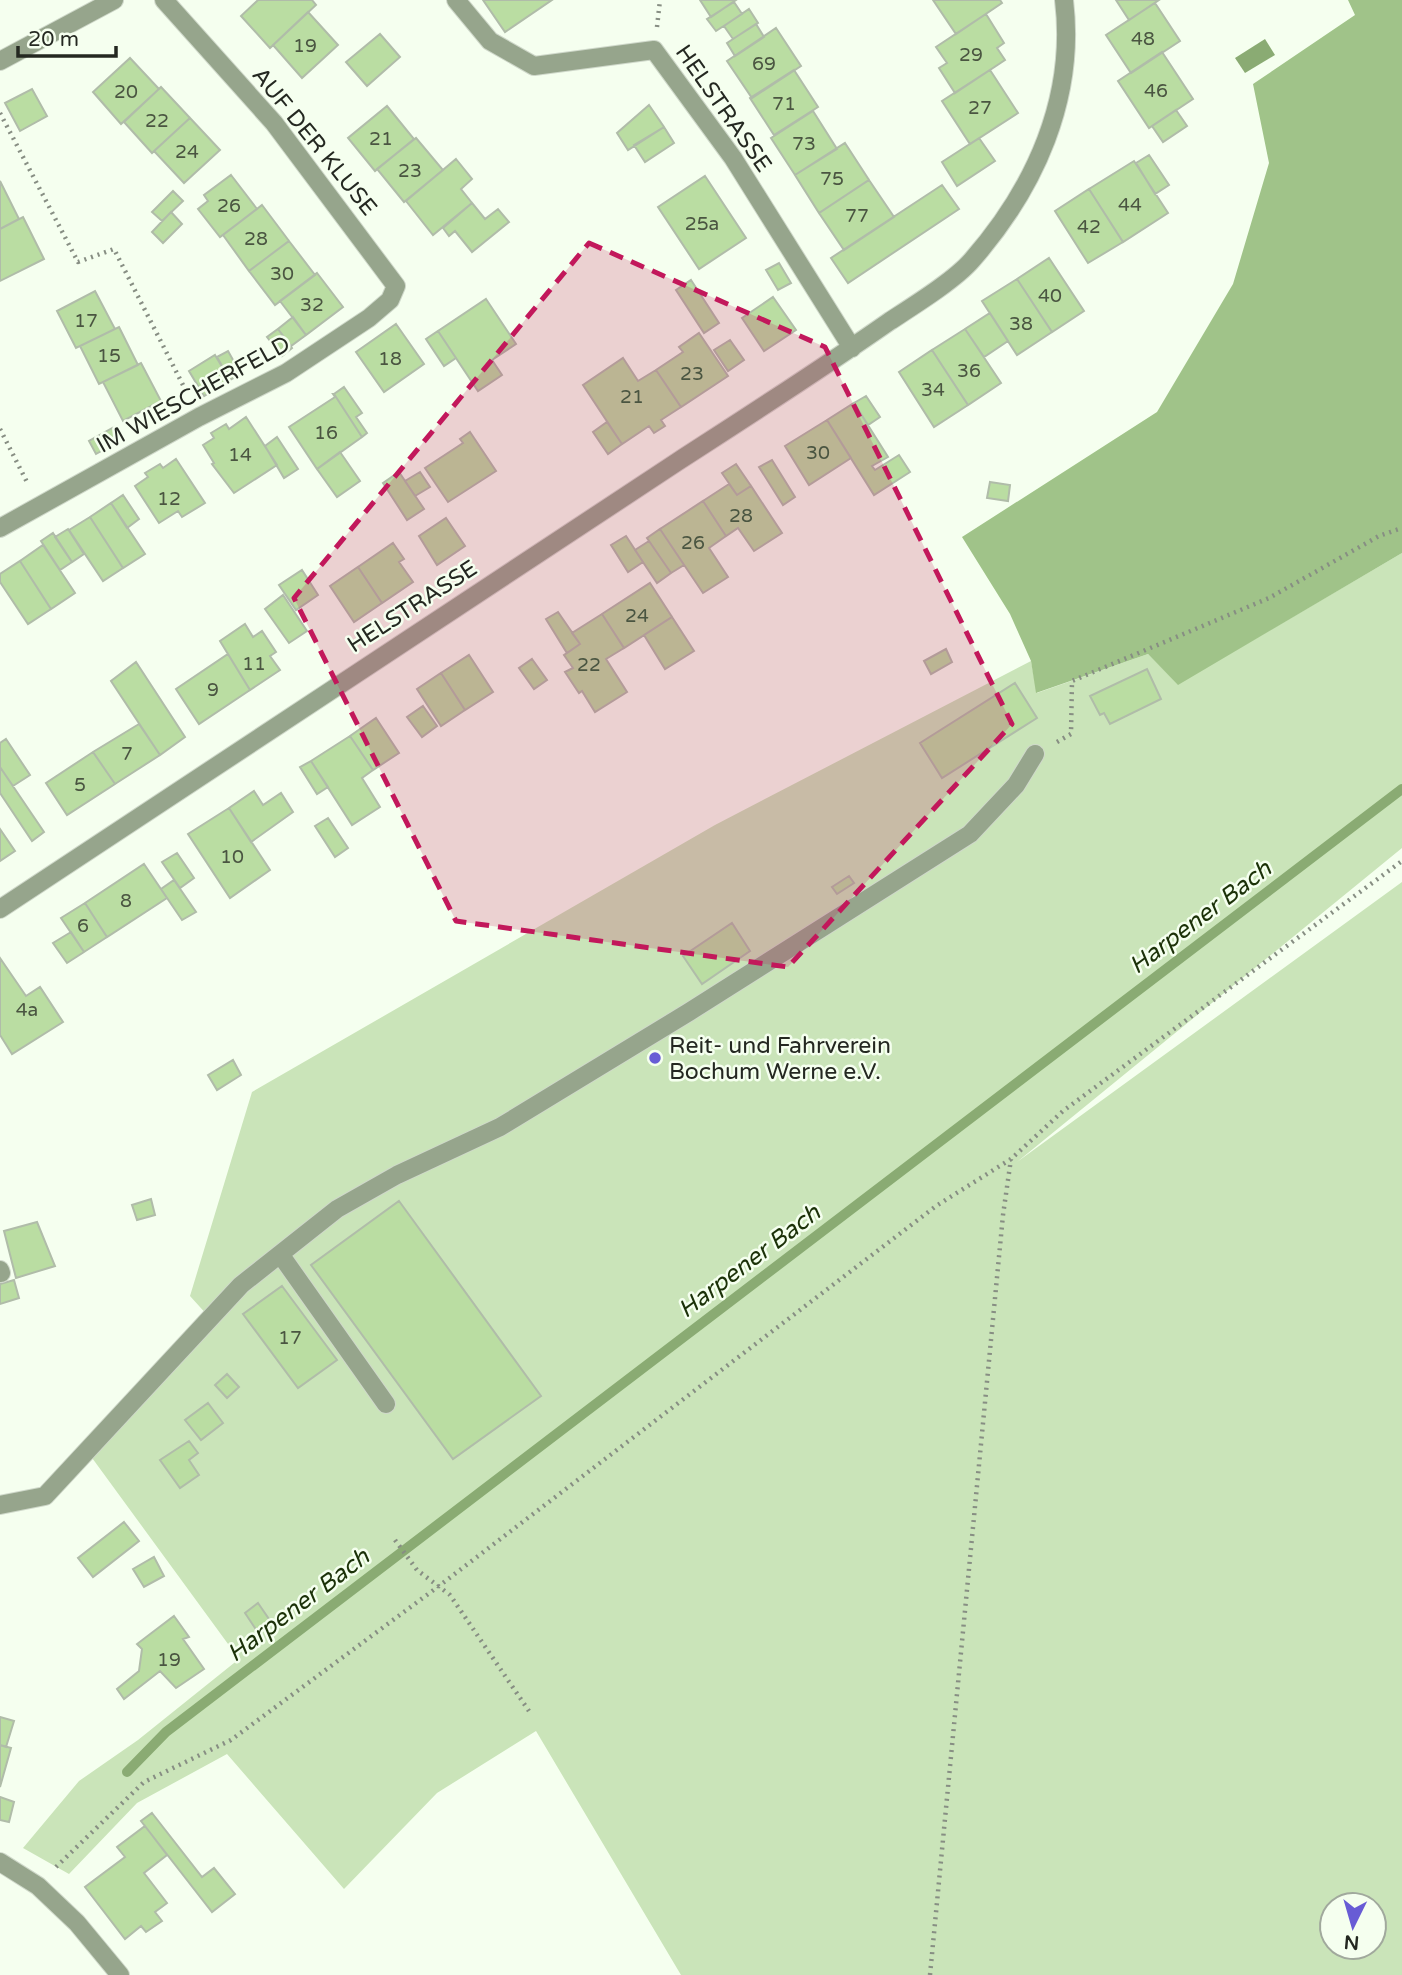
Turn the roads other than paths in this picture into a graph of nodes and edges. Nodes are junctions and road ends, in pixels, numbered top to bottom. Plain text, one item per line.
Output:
1 (114, 0) edge
2 (164, 0) edge
3 (456, 0) edge
4 (1064, 0) edge
5 (0, 61) edge
6 (396, 286) joint
7 (852, 348) junction
8 (0, 528) edge
9 (1035, 754) road end
10 (0, 909) edge
11 (280, 1254) junction
12 (386, 1404) dead end
13 (0, 1505) edge
14 (0, 1862) edge
15 (120, 1975) edge

1 - 5 street
2 - 6 street, AUF DER KLUSE
3 - 7 street, HELSTRASSE
4 - 7 street, HELSTRASSE
6 - 8 street, IM WIESCHERFELD
7 - 10 street, HELSTRASSE
9 - 11 street
11 - 12 street
11 - 13 street
14 - 15 street

